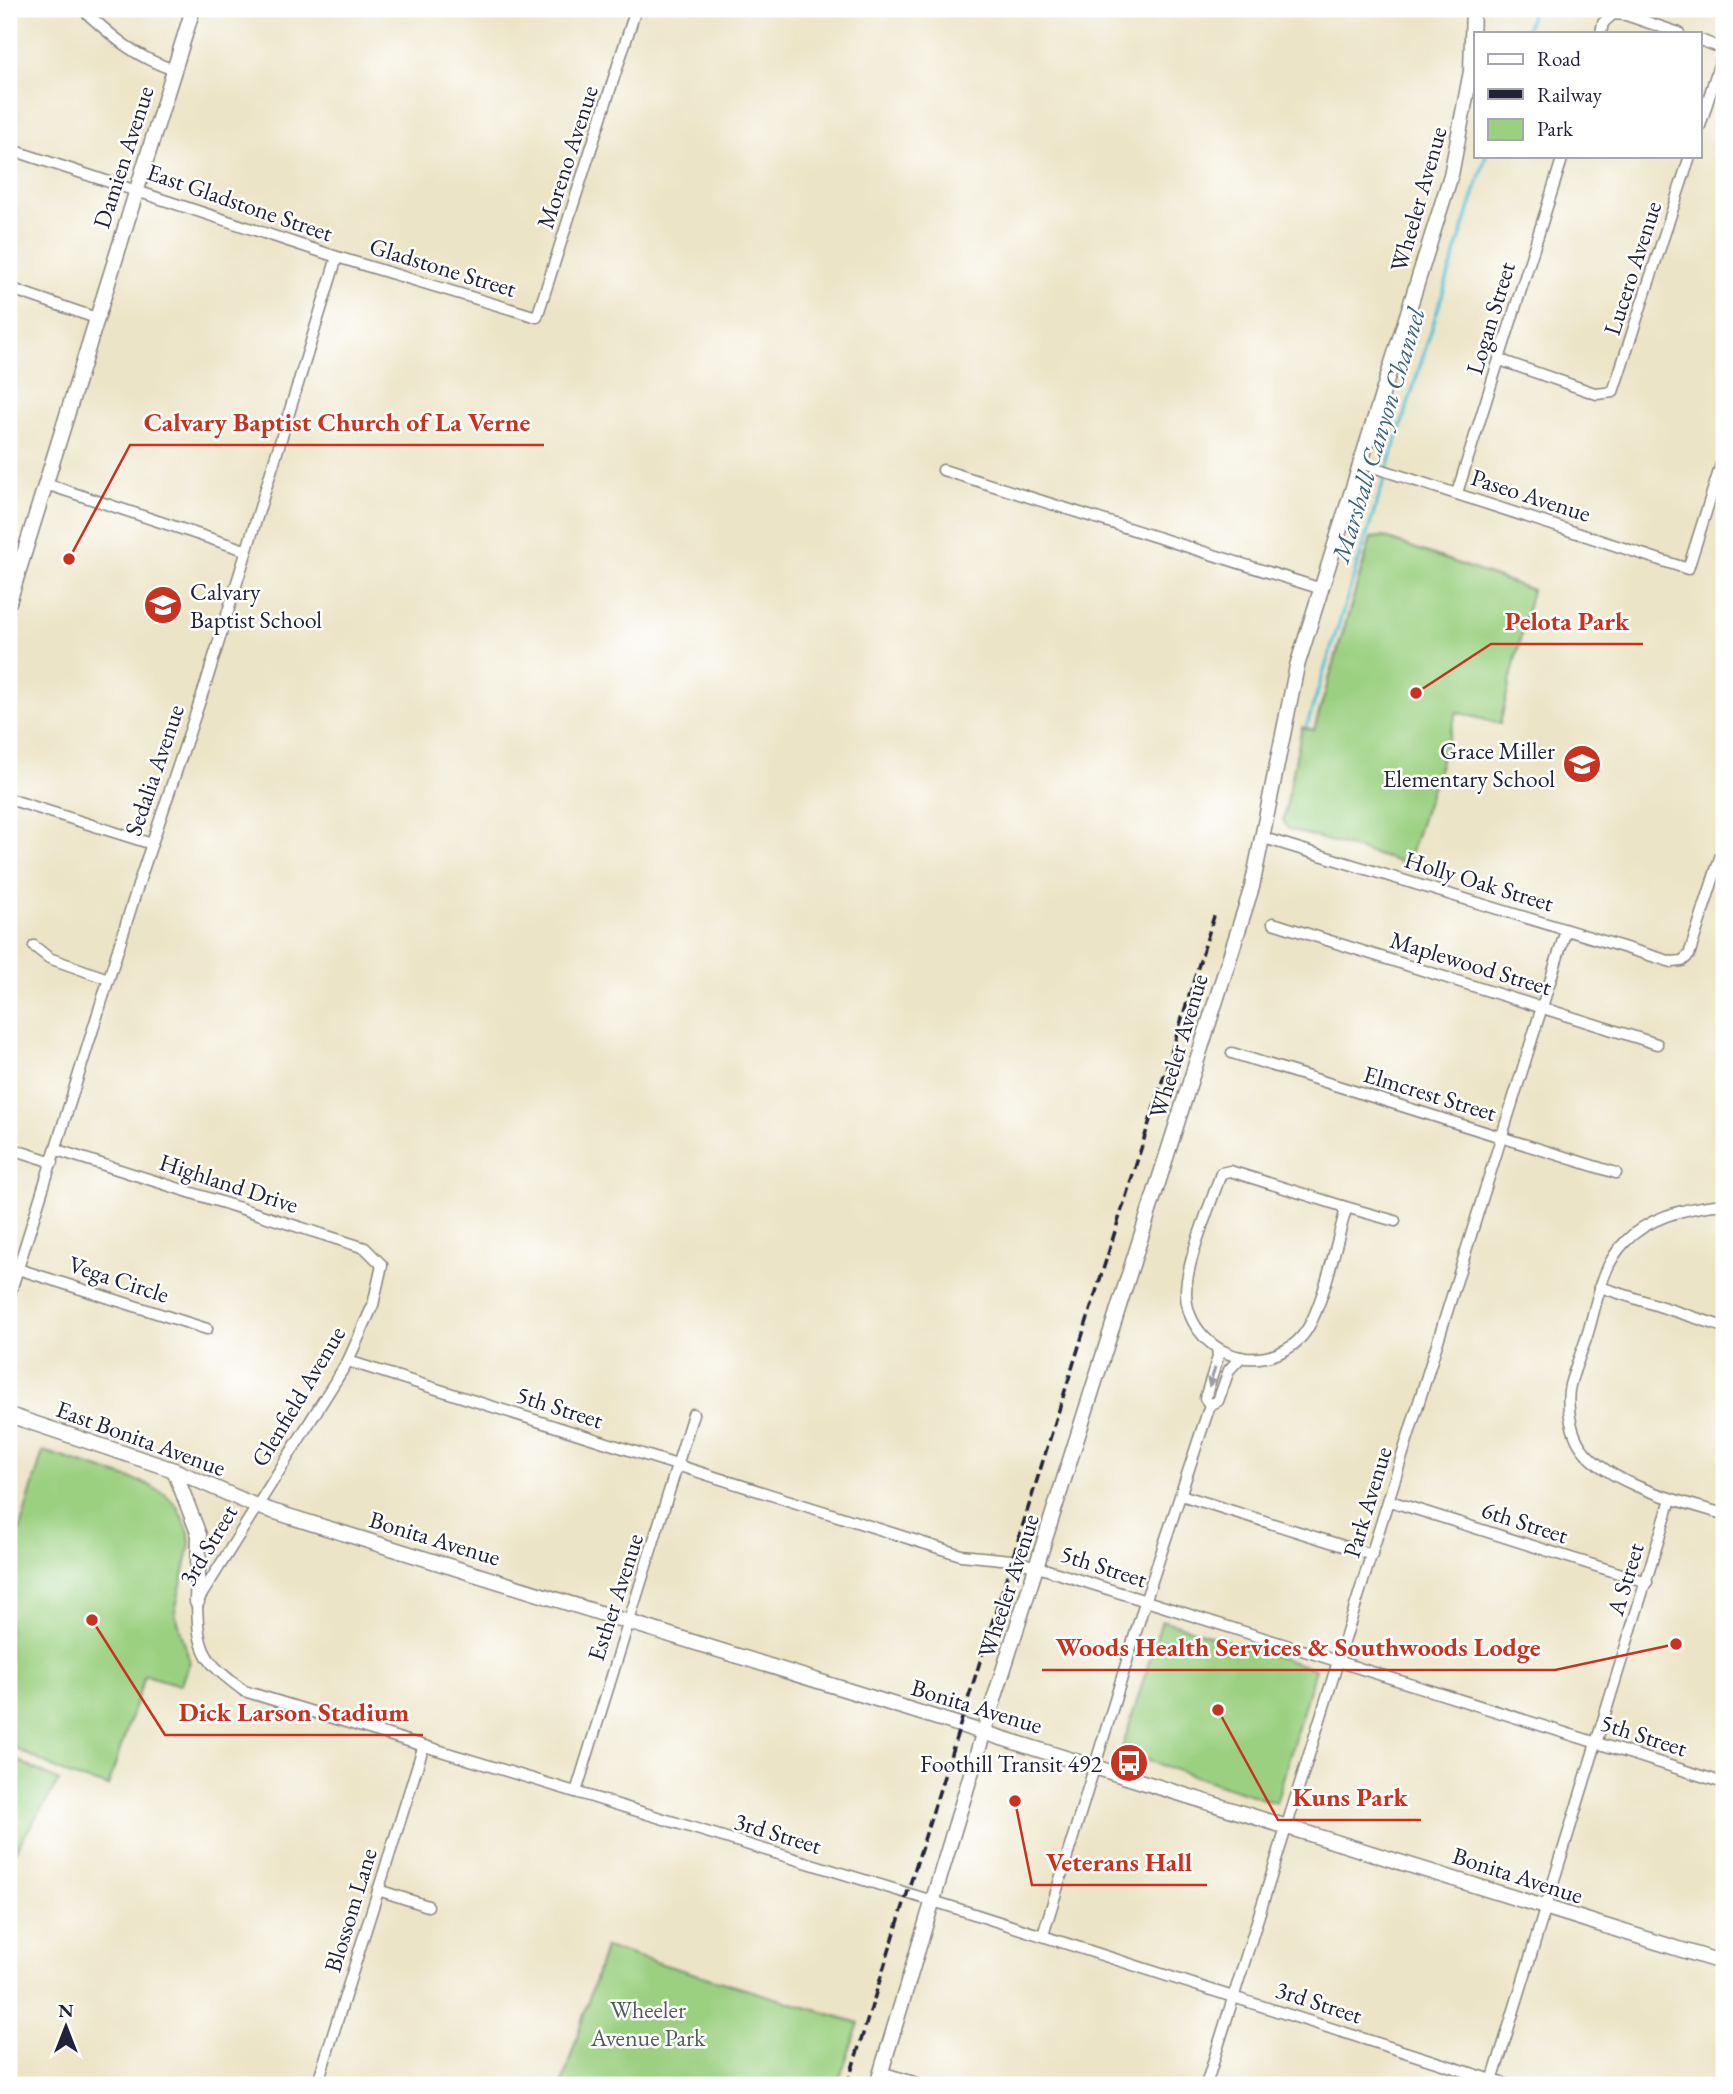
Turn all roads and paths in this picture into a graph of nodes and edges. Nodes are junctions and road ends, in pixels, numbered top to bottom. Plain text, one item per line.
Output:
1 (82, 9) edge
2 (194, 9) edge
3 (636, 9) edge
4 (1473, 9) edge
5 (1601, 32) edge
6 (1676, 32) edge
7 (1702, 41) edge
8 (1724, 49) edge
9 (174, 70) junction
10 (1702, 120) edge
11 (9, 149) edge
12 (1562, 158) edge
13 (1689, 158) edge
14 (137, 190) junction
15 (337, 257) junction
16 (9, 288) edge
17 (537, 317) joint
18 (96, 318) junction
19 (1500, 359) junction
20 (1724, 455) edge
21 (1361, 463) junction
22 (943, 470) dead end
23 (46, 484) junction
24 (1457, 493) junction
25 (245, 550) junction
26 (1322, 589) junction
27 (9, 602) edge
28 (9, 799) edge
29 (1264, 838) junction
30 (152, 844) junction
31 (1724, 845) edge
32 (1273, 923) dead end
33 (1566, 930) junction
34 (34, 946) dead end
35 (108, 979) junction
36 (1543, 1008) junction
37 (1657, 1044) dead end
38 (1232, 1053) dead end
39 (1503, 1138) junction
40 (9, 1148) edge
41 (57, 1150) junction
42 (53, 1163) junction
43 (1616, 1173) dead end
44 (1724, 1204) edge
45 (1342, 1206) junction
46 (1395, 1221) dead end
47 (382, 1265) joint
48 (18, 1269) junction
49 (1600, 1287) junction
50 (9, 1297) edge
51 (1724, 1327) edge
52 (207, 1329) dead end
53 (1217, 1348) junction
54 (1241, 1357) junction
55 (348, 1361) junction
56 (1210, 1405) junction
57 (693, 1414) dead end
58 (9, 1415) edge
59 (678, 1467) junction
60 (174, 1470) junction
61 (1181, 1495) junction
62 (1671, 1499) junction
63 (1390, 1501) junction
64 (256, 1506) junction
65 (1724, 1514) edge
66 (1372, 1555) junction
67 (1038, 1567) junction
68 (1647, 1582) junction
69 (197, 1602) junction
70 (1145, 1602) junction
71 (629, 1623) junction
72 (1339, 1662) junction
73 (984, 1731) junction
74 (1597, 1742) junction
75 (423, 1748) junction
76 (1096, 1766) junction
77 (1724, 1783) edge
78 (576, 1792) junction
79 (1286, 1826) junction
80 (378, 1890) junction
81 (934, 1902) junction
82 (428, 1906) dead end
83 (1544, 1908) junction
84 (1042, 1935) junction
85 (1724, 1963) edge
86 (1233, 1997) junction
87 (879, 2079) edge
88 (1492, 2083) edge
89 (317, 2085) edge
90 (924, 2085) edge
91 (1206, 2085) edge
92 (1508, 2085) edge

1 - 9 street
2 - 9 main road, Damien Avenue
3 - 17 street, Moreno Avenue
4 - 21 main road, Wheeler Avenue
5 - 6 street
7 - 8 street
8 - 10 street
9 - 14 main road, Damien Avenue
11 - 14 street, East Gladstone Street
12 - 19 street, Logan Street
13 - 19 street, Lucero Avenue
14 - 15 street, East Gladstone Street
14 - 18 main road, Damien Avenue
15 - 17 street, Gladstone Street
15 - 25 street, Sedalia Avenue
16 - 18 street
18 - 23 main road, Damien Avenue
19 - 24 street, Logan Street
20 - 24 street, Paseo Avenue
21 - 24 street, Paseo Avenue
21 - 26 main road, Wheeler Avenue
22 - 26 street
23 - 25 street
23 - 27 main road, Damien Avenue
25 - 30 street, Sedalia Avenue
26 - 29 main road, Wheeler Avenue
28 - 30 street
29 - 33 street, Holly Oak Street
29 - 67 main road, Wheeler Avenue
30 - 35 street, Sedalia Avenue
31 - 33 street, Holly Oak Street
32 - 36 street, Maplewood Street
33 - 36 street, Park Avenue
34 - 35 street
35 - 41 street, Sedalia Avenue
36 - 37 street, Maplewood Street
36 - 39 street, Park Avenue
38 - 39 street, Elmcrest Street
39 - 43 street, Elmcrest Street
39 - 63 street, Park Avenue
40 - 42 street
41 - 42 street, Sedalia Avenue
41 - 47 street, Highland Drive
42 - 48 street, Sedalia Avenue
44 - 49 street
45 - 46 street
45 - 53 street
45 - 54 street
47 - 55 street, Glenfield Avenue
48 - 50 street, Sedalia Avenue
48 - 52 street, Vega Circle
49 - 51 street
49 - 62 street
53 - 54 street
53 -> 56 street
54 - 56 street
55 - 59 street, 5th Street
55 - 64 street, Glenfield Avenue
56 - 61 street
57 - 59 street, Esther Avenue
58 - 60 main road, East Bonita Avenue
59 - 67 street, 5th Street
59 - 71 street, Esther Avenue
60 - 64 main road, East Bonita Avenue
60 - 69 main road
61 - 66 street
61 - 70 street
62 - 65 street
62 - 68 street, A Street
63 - 66 street, Park Avenue
63 - 68 street, 6th Street
64 - 69 street, 3rd Street
64 - 71 main road, Bonita Avenue
66 - 72 street, Park Avenue
67 - 70 street, 5th Street
67 - 73 main road, Wheeler Avenue
68 - 74 street, A Street
69 - 75 street, 3rd Street
70 - 72 street, 5th Street
70 - 76 street
71 - 73 main road, Bonita Avenue
71 - 78 street, Esther Avenue
72 - 74 street, 5th Street
72 - 79 street, Park Avenue
73 - 76 main road, Bonita Avenue
73 - 81 main road, Wheeler Avenue
74 - 77 street, 5th Street
74 - 83 street, A Street
75 - 78 street, 3rd Street
75 - 80 street, Blossom Lane
76 - 79 main road, Bonita Avenue
76 - 84 street
78 - 81 street, 3rd Street
79 - 83 main road, Bonita Avenue
79 - 86 street, Park Avenue
80 - 82 street
80 - 89 street, Blossom Lane
81 - 84 street, 3rd Street
81 - 87 main road, Wheeler Avenue
83 - 85 main road, Bonita Avenue
83 - 88 street, A Street
84 - 86 street, 3rd Street
86 - 88 street, 3rd Street
86 - 91 street, Park Avenue
87 - 90 street
88 - 92 street, 3rd Street

